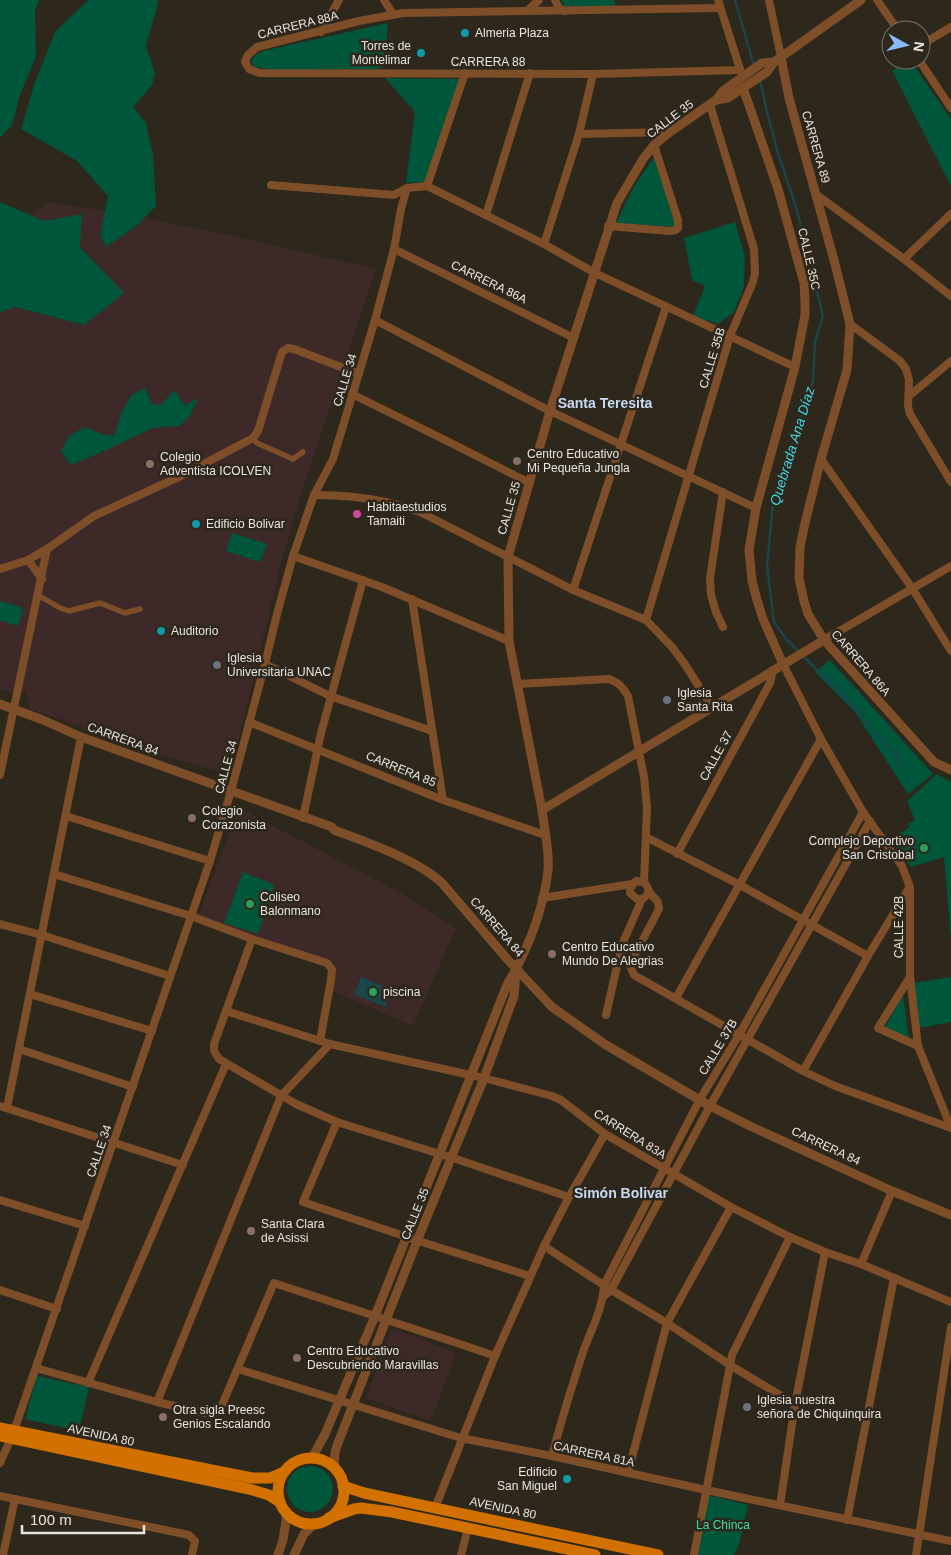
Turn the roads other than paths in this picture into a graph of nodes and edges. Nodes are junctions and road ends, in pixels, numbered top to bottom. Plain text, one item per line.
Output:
1 (339, 0) edge
2 (384, 0) edge
3 (539, 0) edge
4 (554, 0) edge
5 (769, 0) edge
6 (861, 0) edge
7 (877, 0) edge
8 (719, 4) edge
9 (528, 10) junction
10 (565, 11) junction
11 (393, 14) junction
12 (891, 20) edge
13 (951, 27) edge
14 (321, 32) junction
15 (931, 39) edge
16 (246, 58) joint
17 (777, 59) junction
18 (926, 70) edge
19 (742, 71) junction
20 (465, 73) junction
21 (530, 73) junction
22 (593, 74) junction
23 (743, 88) junction
24 (713, 103) junction
25 (951, 108) edge
26 (670, 132) junction
27 (578, 134) junction
28 (654, 145) junction
29 (272, 185) dead end
30 (427, 186) junction
31 (407, 188) junction
32 (817, 195) junction
33 (951, 214) edge
34 (486, 215) junction
35 (608, 226) junction
36 (544, 244) junction
37 (394, 249) junction
38 (904, 259) junction
39 (595, 273) junction
40 (951, 296) edge
41 (666, 307) junction
42 (375, 320) junction
43 (850, 324) junction
44 (730, 336) junction
45 (574, 338) junction
46 (951, 361) edge
47 (795, 367) junction
48 (359, 374) junction
49 (352, 394) junction
50 (909, 396) junction
51 (550, 411) junction
52 (254, 438) junction
53 (621, 444) junction
54 (303, 452) dead end
55 (821, 459) junction
56 (949, 472) edge
57 (689, 476) junction
58 (951, 482) edge
59 (530, 483) junction
60 (722, 492) junction
61 (314, 495) junction
62 (756, 508) junction
63 (47, 549) junction
64 (293, 556) junction
65 (508, 557) junction
66 (28, 560) junction
67 (951, 566) edge
68 (0, 569) edge
69 (42, 579) junction
70 (363, 580) junction
71 (912, 588) junction
72 (574, 590) junction
73 (38, 595) junction
74 (412, 599) junction
75 (140, 609) dead end
76 (646, 620) junction
77 (724, 626) dead end
78 (824, 640) junction
79 (509, 641) junction
80 (951, 651) edge
81 (786, 662) junction
82 (265, 664) junction
83 (773, 670) junction
84 (517, 684) junction
85 (330, 696) junction
86 (0, 704) edge
87 (712, 707) junction
88 (14, 710) junction
89 (249, 722) junction
90 (432, 730) junction
91 (81, 737) junction
92 (821, 739) junction
93 (317, 749) junction
94 (639, 751) junction
95 (951, 769) edge
96 (0, 775) edge
97 (232, 791) junction
98 (443, 800) junction
99 (542, 810) junction
100 (863, 812) junction
101 (66, 816) junction
102 (303, 818) junction
103 (870, 821) junction
104 (546, 835) junction
105 (646, 837) junction
106 (677, 854) junction
107 (210, 861) junction
108 (54, 874) junction
109 (644, 882) junction
110 (632, 884) junction
111 (740, 885) junction
112 (910, 887) junction
113 (649, 892) junction
114 (542, 898) junction
115 (642, 899) junction
116 (191, 916) junction
117 (802, 920) junction
118 (0, 924) edge
119 (812, 925) junction
120 (42, 935) junction
121 (252, 940) junction
122 (868, 956) junction
123 (517, 969) junction
124 (170, 976) junction
125 (910, 977) junction
126 (30, 994) junction
127 (676, 998) junction
128 (226, 1011) junction
129 (606, 1015) dead end
130 (152, 1031) junction
131 (739, 1035) junction
132 (748, 1039) junction
133 (320, 1041) junction
134 (330, 1044) junction
135 (918, 1046) junction
136 (19, 1049) junction
137 (226, 1064) junction
138 (803, 1071) junction
139 (471, 1075) junction
140 (484, 1078) junction
141 (133, 1087) junction
142 (281, 1096) junction
143 (700, 1099) junction
144 (710, 1106) junction
145 (3, 1107) edge
146 (337, 1122) junction
147 (951, 1128) edge
148 (604, 1134) junction
149 (114, 1142) junction
150 (440, 1154) junction
151 (451, 1158) junction
152 (183, 1165) junction
153 (663, 1168) junction
154 (674, 1174) junction
155 (892, 1191) junction
156 (569, 1197) junction
157 (0, 1200) edge
158 (731, 1207) junction
159 (951, 1215) edge
160 (85, 1226) junction
161 (406, 1237) junction
162 (790, 1237) junction
163 (417, 1241) junction
164 (544, 1246) junction
165 (825, 1252) junction
166 (861, 1264) junction
167 (530, 1276) junction
168 (894, 1278) junction
169 (604, 1285) junction
170 (0, 1290) edge
171 (612, 1290) junction
172 (603, 1297) junction
173 (951, 1302) edge
174 (57, 1309) junction
175 (375, 1316) junction
176 (387, 1319) junction
177 (667, 1323) junction
178 (951, 1327) edge
179 (495, 1356) junction
180 (730, 1365) junction
181 (36, 1368) junction
182 (238, 1369) junction
183 (88, 1383) junction
184 (339, 1401) junction
185 (157, 1402) junction
186 (794, 1404) junction
187 (353, 1406) junction
188 (0, 1428) edge
189 (8, 1435) edge
190 (461, 1438) junction
191 (552, 1456) junction
192 (312, 1458) junction
193 (0, 1462) edge
194 (334, 1468) junction
195 (284, 1472) junction
196 (628, 1473) junction
197 (343, 1486) junction
198 (706, 1490) junction
199 (0, 1496) edge
200 (15, 1499) junction
201 (280, 1502) junction
202 (780, 1505) junction
203 (435, 1508) junction
204 (287, 1514) junction
205 (329, 1518) junction
206 (847, 1520) junction
207 (314, 1524) junction
208 (468, 1528) junction
209 (920, 1535) junction
210 (951, 1542) edge
211 (566, 1552) edge
212 (578, 1553) edge
213 (3, 1555) edge
214 (192, 1555) edge
215 (278, 1555) edge
216 (294, 1555) edge
217 (461, 1555) edge
218 (595, 1555) edge
219 (658, 1555) edge
220 (694, 1555) edge
221 (916, 1555) edge

1 - 14 street
2 - 11 street
3 - 9 street
4 - 10 street
5 - 17 street, CARRERA 89
6 - 17 street, CALLE 35
7 - 12 street
8 - 10 street, CARRERA 88A
8 - 19 street
9 - 10 street, CARRERA 88A
9 - 11 street, CARRERA 88A
11 - 14 street, CARRERA 88A
13 - 15 street
14 - 16 street, CARRERA 88A
16 - 20 street, CARRERA 88
17 - 19 street, CALLE 35
17 - 23 street, CALLE 35
17 - 32 street, CARRERA 89
18 - 25 street
19 - 22 street, CARRERA 88
19 - 24 street, CALLE 35
20 - 21 street, CARRERA 88
20 - 30 street
21 - 22 street, CARRERA 88
21 - 34 street
22 - 27 street
23 - 24 street, CALLE 35
23 - 47 street, CALLE 35C
24 - 26 street, CALLE 35
24 - 44 street, CALLE 35B
26 - 27 street
26 - 28 street, CALLE 35
27 - 36 street
28 - 35 street, CALLE 35
28 - 35 street
29 - 31 street
30 - 31 street
30 - 34 street
31 - 37 street, CALLE 34
32 - 38 street, CARRERA 89
32 - 43 street, CALLE 35C
33 - 38 street
34 - 36 street
35 - 39 street, CALLE 35
36 - 39 street
37 - 42 street, CALLE 34
37 - 45 street, CARRERA 86A
38 - 40 street, CARRERA 89
39 - 41 street
39 - 45 street, CALLE 35
41 - 44 street
41 - 53 street
42 - 48 street, CALLE 34
42 - 51 street
43 - 50 street
43 - 55 street, CALLE 35C
44 - 47 street
44 - 57 street, CALLE 35B
45 - 51 street, CALLE 35
46 - 50 street
47 - 62 street, CALLE 35C
48 - 49 street, CALLE 34
48 - 52 street
49 - 59 street
49 - 61 street, CALLE 34
50 - 56 street
51 - 53 street
51 - 59 street, CALLE 35
52 - 54 street
52 - 63 street
53 - 57 street
53 - 72 street
55 - 71 street
55 - 78 street, CARRERA 86A
56 - 58 street
57 - 60 street
57 - 76 street, CALLE 35B
59 - 65 street, CALLE 35
60 - 62 street
60 - 77 street
61 - 64 street, CALLE 34
61 - 65 street
62 - 81 street
63 - 66 street
63 - 69 street
64 - 70 street
64 - 82 street, CALLE 34
65 - 72 street
65 - 79 street, CALLE 35
66 - 68 street
66 - 69 street
67 - 71 street
69 - 73 street
70 - 74 street
70 - 85 street
71 - 78 street
71 - 80 street
72 - 76 street
73 - 75 street
73 - 88 street
74 - 79 street
74 - 90 street
76 - 87 street
78 - 81 street
78 - 95 street, CARRERA 86A
79 - 84 street, CALLE 35
81 - 83 street
81 - 92 street, CALLE 42B
82 - 85 street
82 - 89 street, CALLE 34
83 - 87 street
83 - 106 street, CALLE 37
84 - 94 street
84 - 99 street, CALLE 35
85 - 90 street
85 - 93 street
86 - 88 street, CARRERA 84
87 - 94 street
88 - 91 street, CARRERA 84
88 - 96 street
89 - 93 street, CARRERA 85
89 - 97 street, CALLE 34
90 - 98 street
91 - 97 street, CARRERA 84
91 - 101 street
92 - 100 street, CALLE 42B
92 - 111 street
93 - 98 street, CARRERA 85
93 - 102 street
94 - 99 street
94 - 105 street
97 - 102 street, CARRERA 84
97 - 107 street, CALLE 34
98 - 104 street, CARRERA 85
99 - 104 street, CALLE 35
100 - 103 street, CALLE 42B
100 - 117 street, CALLE 37B
101 - 107 street
101 - 108 street
102 - 123 street, CARRERA 84
103 - 112 street, CALLE 42B
103 - 119 street, CALLE 37B
104 - 114 street, CALLE 35
105 - 106 street
105 - 109 street
106 - 111 street
107 - 116 street, CALLE 34
108 - 116 street
108 - 120 street
109 - 110 street
109 - 113 street
110 - 114 street
110 - 115 street
111 - 117 street
111 - 127 street
112 - 122 street
112 - 125 street, CALLE 42B
113 - 115 street
113 - 127 street
114 - 123 street, CALLE 35
115 - 129 street
116 - 121 street
116 - 124 street, CALLE 34
117 - 119 street
117 - 131 street, CALLE 37B
118 - 120 street
119 - 122 street
119 - 132 street, CALLE 37B
120 - 124 street
120 - 126 street
121 - 128 street
121 - 133 street
122 - 138 street
123 - 139 street, CALLE 35
123 - 140 street, CALLE 35
123 - 143 street, CARRERA 84
124 - 130 street, CALLE 34
125 - 135 street, CALLE 42B
125 - 135 street
126 - 130 street
126 - 136 street
127 - 131 street
128 - 133 street, CARRERA 83A
128 - 137 street
130 - 141 street, CALLE 34
131 - 132 street
131 - 143 street, CALLE 37B
132 - 138 street
132 - 144 street, CALLE 37B
133 - 134 street, CARRERA 83A
134 - 139 street, CARRERA 83A
134 - 142 street
135 - 147 street, CALLE 42B
136 - 141 street
136 - 145 street
137 - 142 street
137 - 152 street
138 - 147 street
139 - 140 street, CARRERA 83A
139 - 150 street, CALLE 35
140 - 148 street, CARRERA 83A
140 - 151 street, CALLE 35
141 - 149 street, CALLE 34
142 - 146 street
142 - 185 street
143 - 144 street, CARRERA 84
143 - 153 street, CALLE 37B
144 - 154 street, CALLE 37B
144 - 155 street, CARRERA 84
145 - 149 street
146 - 150 street
146 - 161 street
148 - 153 street, CARRERA 83A
148 - 156 street
149 - 152 street
149 - 160 street, CALLE 34
150 - 151 street
150 - 161 street, CALLE 35
151 - 156 street
151 - 163 street, CALLE 35
152 - 183 street
153 - 154 street, CARRERA 83A
153 - 169 street, CALLE 37B
154 - 158 street, CARRERA 83A
154 - 171 street, CALLE 37B
155 - 159 street, CARRERA 84
155 - 166 street
156 - 164 street
157 - 160 street
158 - 162 street, CARRERA 83A
158 - 177 street
160 - 174 street, CALLE 34
161 - 163 street
161 - 175 street, CALLE 35
162 - 165 street, CARRERA 83A
162 - 180 street
163 - 167 street
163 - 176 street, CALLE 35
164 - 167 street
164 - 169 street
165 - 166 street, CARRERA 83A
165 - 186 street
166 - 168 street, CARRERA 83A
167 - 179 street
168 - 173 street, CARRERA 83A
168 - 206 street
169 - 171 street
169 - 172 street, CALLE 37B
170 - 174 street
171 - 172 street, CALLE 37B
171 - 177 street
172 - 191 street, CALLE 37B
174 - 181 street, CALLE 34
175 - 176 street
175 - 182 street
175 - 184 street, CALLE 35
176 - 179 street
176 - 187 street, CALLE 35
177 - 180 street
177 - 196 street
178 - 209 street
179 - 190 street
180 - 186 street
180 - 198 street
181 - 183 street
181 - 189 street, CALLE 34
182 - 184 street, CARRERA 81A
182 - 185 street
183 - 185 street
184 - 187 street, CARRERA 81A
184 - 192 street, CALLE 35
186 - 202 street
187 - 190 street, CARRERA 81A
187 - 194 street, CALLE 35
188 - 189 main road, AVENIDA 80
189 - 193 street, CALLE 34
189 - 195 main road, AVENIDA 80
189 - 201 main road, AVENIDA 80
190 - 191 street, CARRERA 81A
190 - 203 street
191 - 196 street, CARRERA 81A
192 - 194 main road
192 - 195 main road
194 - 197 main road
195 - 201 main road
196 - 198 street, CARRERA 81A
197 - 203 main road, AVENIDA 80
197 - 205 main road
198 - 202 street, CARRERA 81A
198 - 220 street
199 - 200 street
200 - 213 street
200 - 214 street
201 - 204 main road
202 - 206 street, CARRERA 81A
203 - 219 main road, AVENIDA 80
204 - 207 main road
204 - 215 street
205 - 207 main road
205 - 208 main road
206 - 209 street, CARRERA 81A
207 - 216 street
208 - 211 main road
208 - 217 street
209 - 210 street, CARRERA 81A
209 - 221 street
211 - 212 main road
212 - 218 main road

